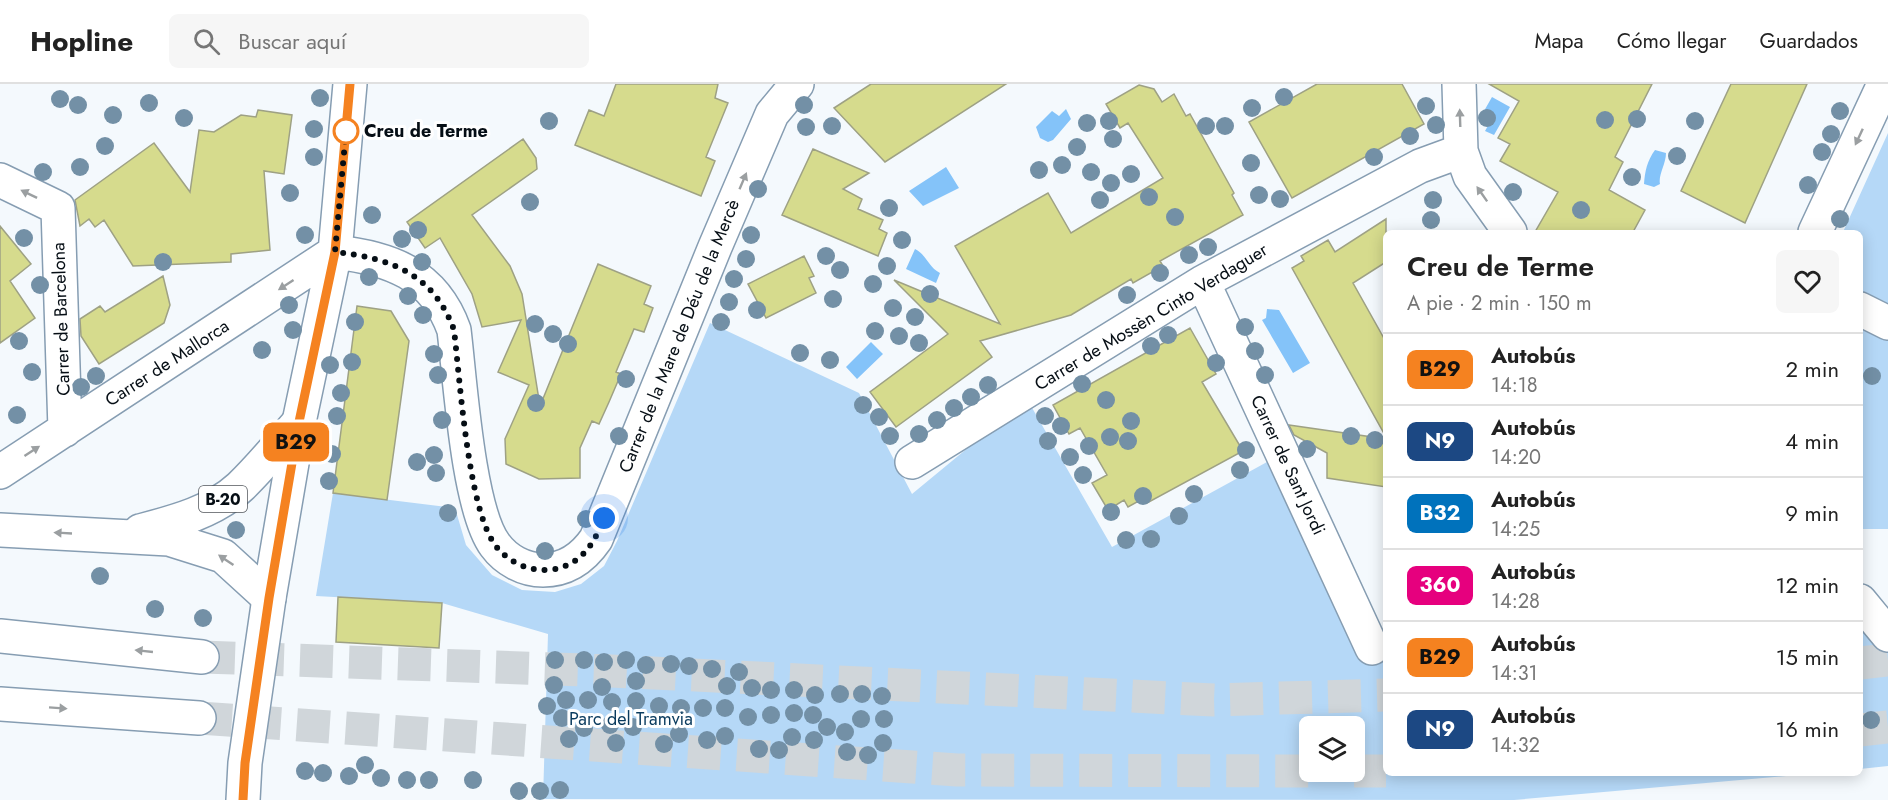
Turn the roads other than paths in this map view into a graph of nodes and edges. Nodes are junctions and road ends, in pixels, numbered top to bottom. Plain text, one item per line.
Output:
1 (350, 84) edge
2 (797, 84) edge
3 (1459, 84) edge
4 (1884, 84) edge
5 (1461, 151) junction
6 (0, 180) edge
7 (1509, 230) edge
8 (1816, 230) edge
9 (335, 252) junction
10 (1203, 282) junction
11 (1863, 310) edge
12 (1888, 323) edge
13 (299, 422) junction
14 (65, 430) junction
15 (912, 462) dead end
16 (0, 472) edge
17 (0, 530) edge
18 (121, 536) junction
19 (269, 598) junction
20 (1863, 605) edge
21 (1888, 635) edge
22 (0, 636) edge
23 (1372, 648) dead end
24 (202, 657) tunnel mouth
25 (0, 704) edge
26 (199, 718) tunnel mouth
27 (243, 800) edge

1 - 9 main road
9 -> 2 main road, Carrer de la Mare de Déu de la Mercè
5 -> 3 main road
4 -> 8 main road
7 -> 5 main road
5 - 10 main road, Carrer de Mossèn Cinto Verdaguer
14 -> 6 main road, Carrer de Barcelona
9 - 13 main road
9 -> 14 main road, Carrer de Mallorca
10 - 15 main road, Carrer de Mossèn Cinto Verdaguer
10 - 23 main road, Carrer de Sant Jordi
11 - 12 main road
13 - 18 main road, B-20
13 - 19 main road
16 -> 14 main road, Carrer de Mallorca
18 -> 17 main road, B-20
19 -> 18 main road, B-20
19 - 27 main road
20 - 21 main road
24 -> 22 main road
25 -> 26 main road

